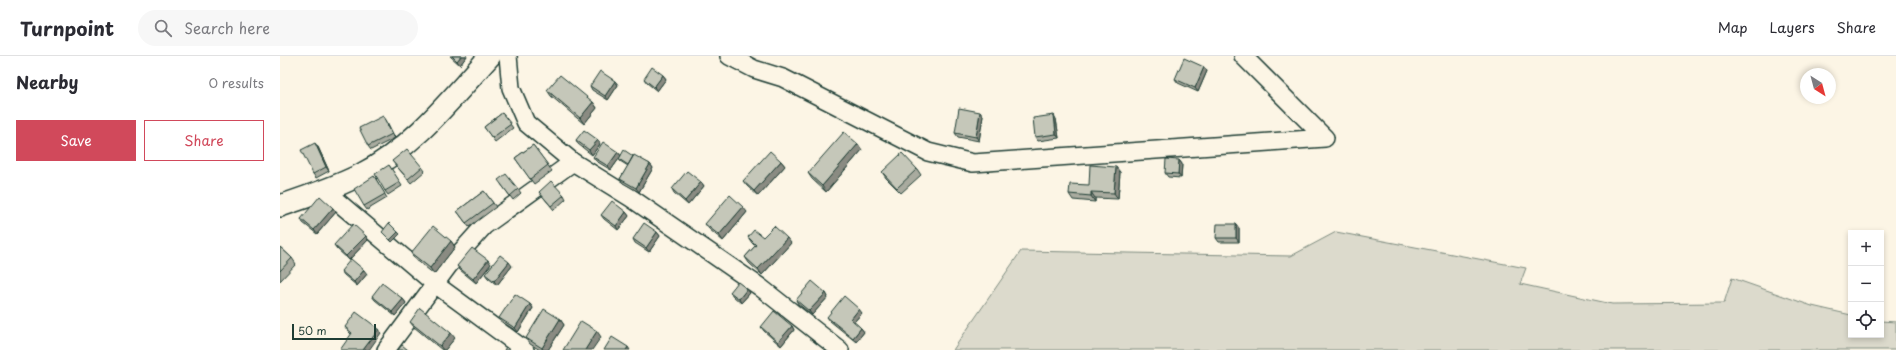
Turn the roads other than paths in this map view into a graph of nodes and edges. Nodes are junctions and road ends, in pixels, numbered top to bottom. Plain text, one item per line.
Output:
1 (490, 56) edge
2 (508, 56) edge
3 (728, 56) edge
4 (1243, 56) edge
5 (573, 162) junction
6 (325, 191) junction
7 (280, 206) edge
8 (435, 284) junction
9 (386, 350) edge
10 (525, 350) edge
11 (840, 350) edge

1 - 6 main road
2 - 5 street
3 - 4 street
5 - 8 street
5 - 11 street
6 - 7 main road
6 - 8 street
8 - 9 street
8 - 10 street

